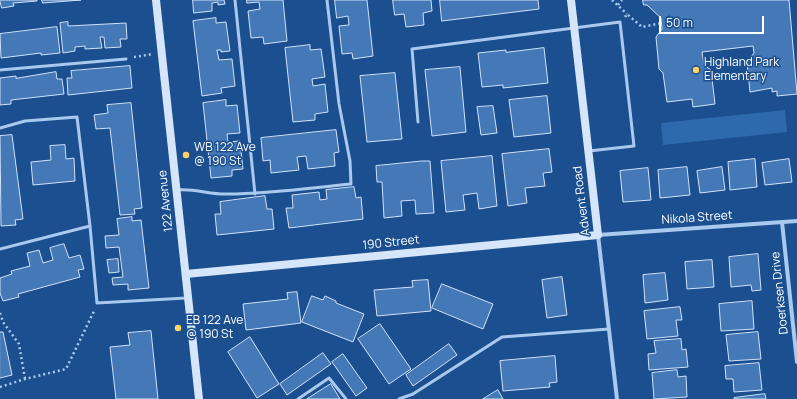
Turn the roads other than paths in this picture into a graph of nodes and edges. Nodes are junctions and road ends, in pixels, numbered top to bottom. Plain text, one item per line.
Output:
1 (156, 0) edge
2 (235, 0) edge
3 (327, 0) edge
4 (571, 0) edge
5 (574, 28) junction
6 (126, 59) road end
7 (0, 70) edge
8 (418, 122) dead end
9 (0, 128) edge
10 (589, 151) junction
11 (177, 190) junction
12 (255, 194) junction
13 (797, 221) edge
14 (782, 222) junction
15 (90, 226) junction
16 (598, 234) junction
17 (0, 249) edge
18 (186, 274) junction
19 (188, 298) junction
20 (609, 329) junction
21 (797, 362) edge
22 (199, 399) edge
23 (298, 399) edge
24 (346, 399) edge
25 (399, 399) edge
26 (617, 399) edge

1 - 11 street, 122 Avenue
2 - 12 lane
3 - 12 lane
4 - 5 street, Advent Road
5 - 8 lane
5 - 10 street, Advent Road
5 - 10 lane
6 - 7 lane
9 - 15 lane
10 - 16 street, Advent Road
11 - 12 lane
11 - 18 street, 122 Avenue
13 - 14 street, Nikola Street
14 - 16 street, Nikola Street
14 - 21 street, Doerksen Drive
15 - 17 lane
15 - 19 lane
16 - 18 street, 190 Street
16 - 20 street, Advent Road
18 - 19 street, 122 Avenue
19 - 22 street, 122 Avenue
20 - 25 lane
20 - 26 street, Advent Road
23 - 24 lane

